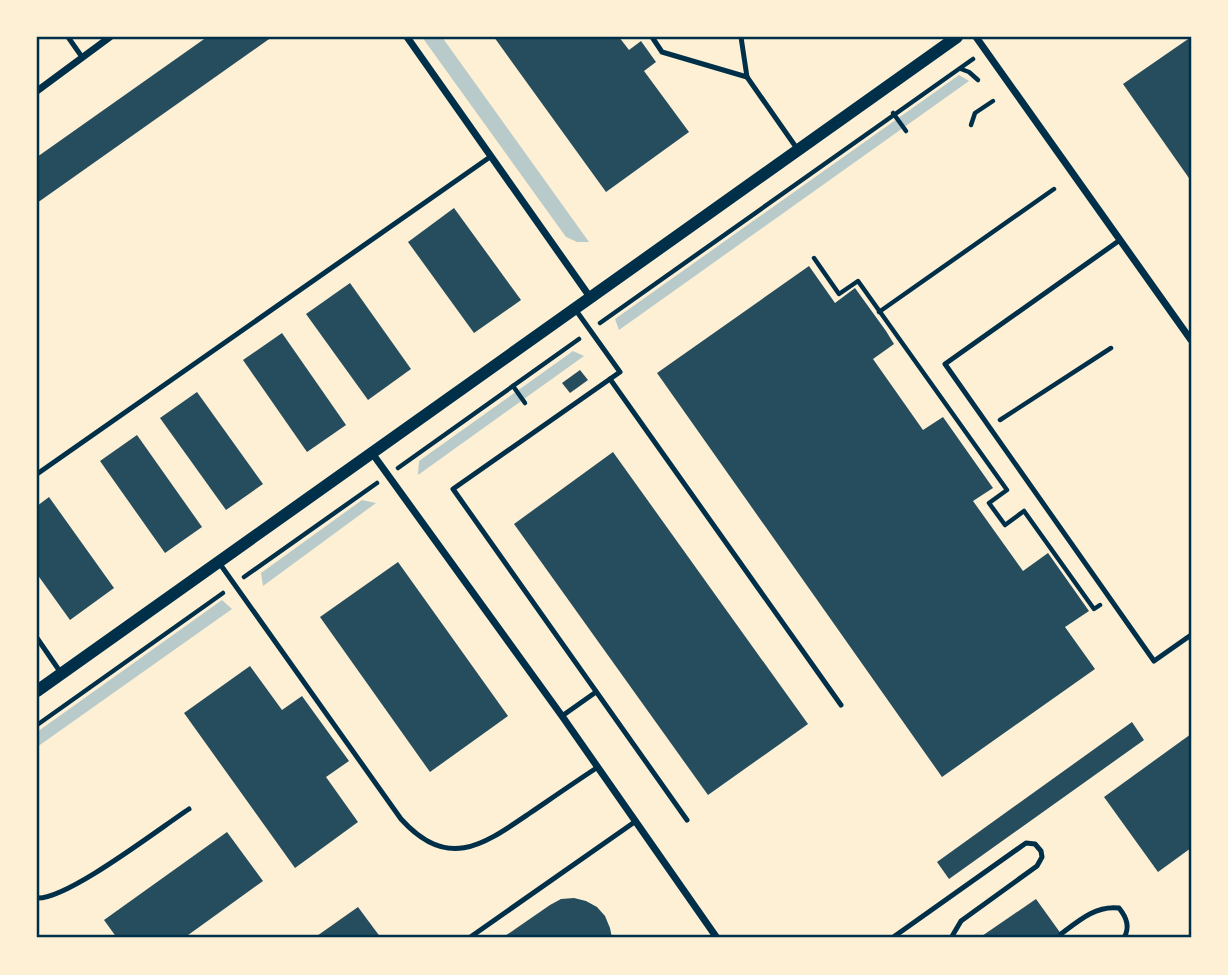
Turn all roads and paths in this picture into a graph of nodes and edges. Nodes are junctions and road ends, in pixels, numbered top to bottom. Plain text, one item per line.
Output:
1 (68, 37) edge
2 (110, 37) edge
3 (407, 37) edge
4 (652, 37) edge
5 (741, 37) edge
6 (957, 37) edge
7 (976, 37) edge
8 (82, 57) junction
9 (747, 77) junction
10 (978, 80) dead end
11 (37, 91) edge
12 (993, 101) dead end
13 (894, 115) junction
14 (971, 125) dead end
15 (906, 131) dead end
16 (798, 150) junction
17 (490, 157) junction
18 (1054, 189) dead end
19 (1120, 240) junction
20 (814, 258) dead end
21 (590, 297) junction
22 (574, 308) junction
23 (879, 312) junction
24 (614, 313) dead end
25 (1191, 340) edge
26 (566, 348) dead end
27 (1111, 348) dead end
28 (610, 379) junction
29 (513, 386) junction
30 (525, 403) dead end
31 (996, 423) dead end
32 (977, 437) dead end
33 (972, 441) junction
34 (372, 453) junction
35 (420, 453) dead end
36 (37, 474) edge
37 (353, 500) dead end
38 (218, 562) junction
39 (258, 568) dead end
40 (217, 597) dead end
41 (1110, 598) junction
42 (1191, 635) edge
43 (37, 639) edge
44 (61, 674) junction
45 (37, 691) edge
46 (596, 692) junction
47 (841, 705) dead end
48 (562, 716) junction
49 (37, 725) edge
50 (598, 767) junction
51 (189, 809) dead end
52 (687, 820) dead end
53 (636, 821) junction
54 (37, 898) edge
55 (1060, 934) dead end
56 (469, 938) edge
57 (717, 938) edge
58 (892, 938) edge
59 (951, 938) edge
60 (1124, 938) edge

1 - 8 lane
2 - 8 street
3 - 17 street
4 - 9 lane
5 - 9 lane
6 - 16 street
7 - 19 street
8 - 11 street
9 - 16 lane
10 - 13 path
12 - 14 path
13 - 15 path
13 - 24 path
16 - 21 street
17 - 21 street
17 - 36 lane
18 - 23 path
19 - 25 street
19 - 41 lane
20 - 23 path
21 - 22 street
22 - 28 lane
22 - 34 street
23 - 33 path
26 - 29 path
27 - 31 path
28 - 46 lane
28 - 47 lane
29 - 30 path
29 - 35 path
32 - 33 path
33 - 41 path
34 - 38 street
34 - 48 street
37 - 39 path
38 - 44 street
38 - 50 lane
40 - 49 path
41 - 42 lane
43 - 44 lane
44 - 45 street
46 - 48 lane
46 - 52 lane
48 - 50 street
50 - 53 street
51 - 54 lane
53 - 56 lane
53 - 57 street
55 - 60 lane
58 - 59 lane

